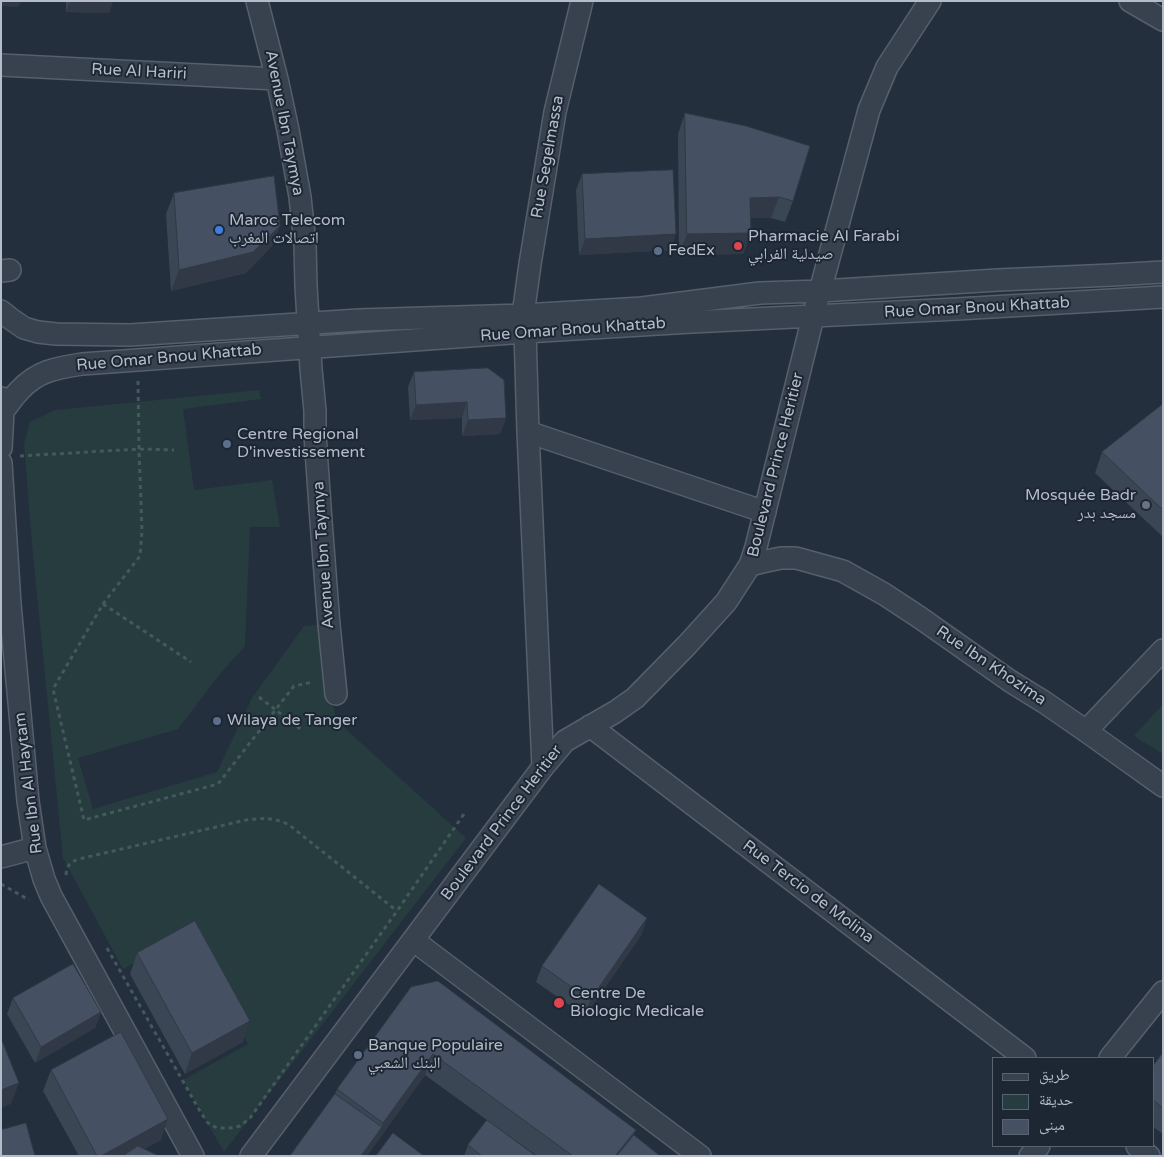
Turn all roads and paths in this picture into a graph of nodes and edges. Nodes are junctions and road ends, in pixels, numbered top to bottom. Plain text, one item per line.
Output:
1 (257, 1) edge
2 (582, 1) edge
3 (930, 1) edge
4 (1130, 1) edge
5 (1163, 20) edge
6 (1, 65) edge
7 (277, 79) junction
8 (1163, 272) edge
9 (821, 291) junction
10 (1163, 297) edge
11 (1, 311) edge
12 (813, 317) junction
13 (308, 323) junction
14 (524, 324) junction
15 (310, 347) junction
16 (138, 360) junction
17 (1, 390) edge
18 (2, 412) edge
19 (528, 432) junction
20 (139, 449) junction
21 (174, 450) dead end
22 (5, 456) edge
23 (765, 512) junction
24 (750, 565) junction
25 (103, 604) junction
26 (6, 605) edge
27 (1163, 650) edge
28 (191, 662) dead end
29 (335, 687) joint
30 (258, 698) dead end
31 (274, 710) junction
32 (590, 726) junction
33 (303, 731) dead end
34 (1086, 731) junction
35 (543, 767) junction
36 (1163, 786) edge
37 (464, 814) dead end
38 (34, 848) junction
39 (1, 857) edge
40 (69, 881) dead end
41 (397, 911) junction
42 (413, 940) junction
43 (105, 945) dead end
44 (1163, 992) edge
45 (1025, 1057) edge
46 (1111, 1057) edge
47 (1138, 1147) edge
48 (193, 1156) edge
49 (251, 1156) edge
50 (700, 1156) edge
51 (1149, 1156) edge

1 - 7 street, Avenue Ibn Taymya
2 - 14 street, Rue Segelmassa
3 - 9 street, Boulevard Prince Heritier
4 - 5 street
6 - 7 street, Rue Al Hariri
7 - 13 street, Avenue Ibn Taymya
8 - 9 street, Rue Omar Bnou Khattab
9 - 12 street, Boulevard Prince Heritier
9 - 14 street, Rue Omar Bnou Khattab
10 - 12 street, Rue Omar Bnou Khattab
11 - 13 street, Rue Omar Bnou Khattab
12 - 14 street, Rue Omar Bnou Khattab
12 - 23 street, Boulevard Prince Heritier
13 - 14 street, Rue Omar Bnou Khattab
13 - 15 street, Avenue Ibn Taymya
14 - 15 street, Rue Omar Bnou Khattab
14 - 19 street, Rue Segelmassa
15 - 16 street, Rue Omar Bnou Khattab
15 - 29 street, Avenue Ibn Taymya
16 - 18 street, Rue Omar Bnou Khattab
16 - 20 path
17 - 18 street, Rue Ibn Al Haytam
18 - 22 street, Rue Ibn Al Haytam
19 - 23 street
19 - 35 street, Rue Segelmassa
20 - 21 path
20 - 22 path
20 - 25 path
22 - 26 street, Rue Ibn Al Haytam
23 - 24 street, Boulevard Prince Heritier
24 - 32 street, Boulevard Prince Heritier
24 - 34 street, Rue Ibn Khozima
25 - 28 path
25 - 31 path
26 - 38 street, Rue Ibn Al Haytam
27 - 34 street
29 - 31 path
30 - 31 path
31 - 33 path
32 - 35 street, Boulevard Prince Heritier
32 - 45 street, Rue Tercio de Molina
34 - 36 street, Rue Ibn Khozima
35 - 42 street, Boulevard Prince Heritier
37 - 41 path
38 - 39 street
38 - 48 street, Rue Ibn Al Haytam
40 - 41 path
41 - 43 path
42 - 49 street, Boulevard Prince Heritier
42 - 50 street
44 - 46 street
47 - 51 street

